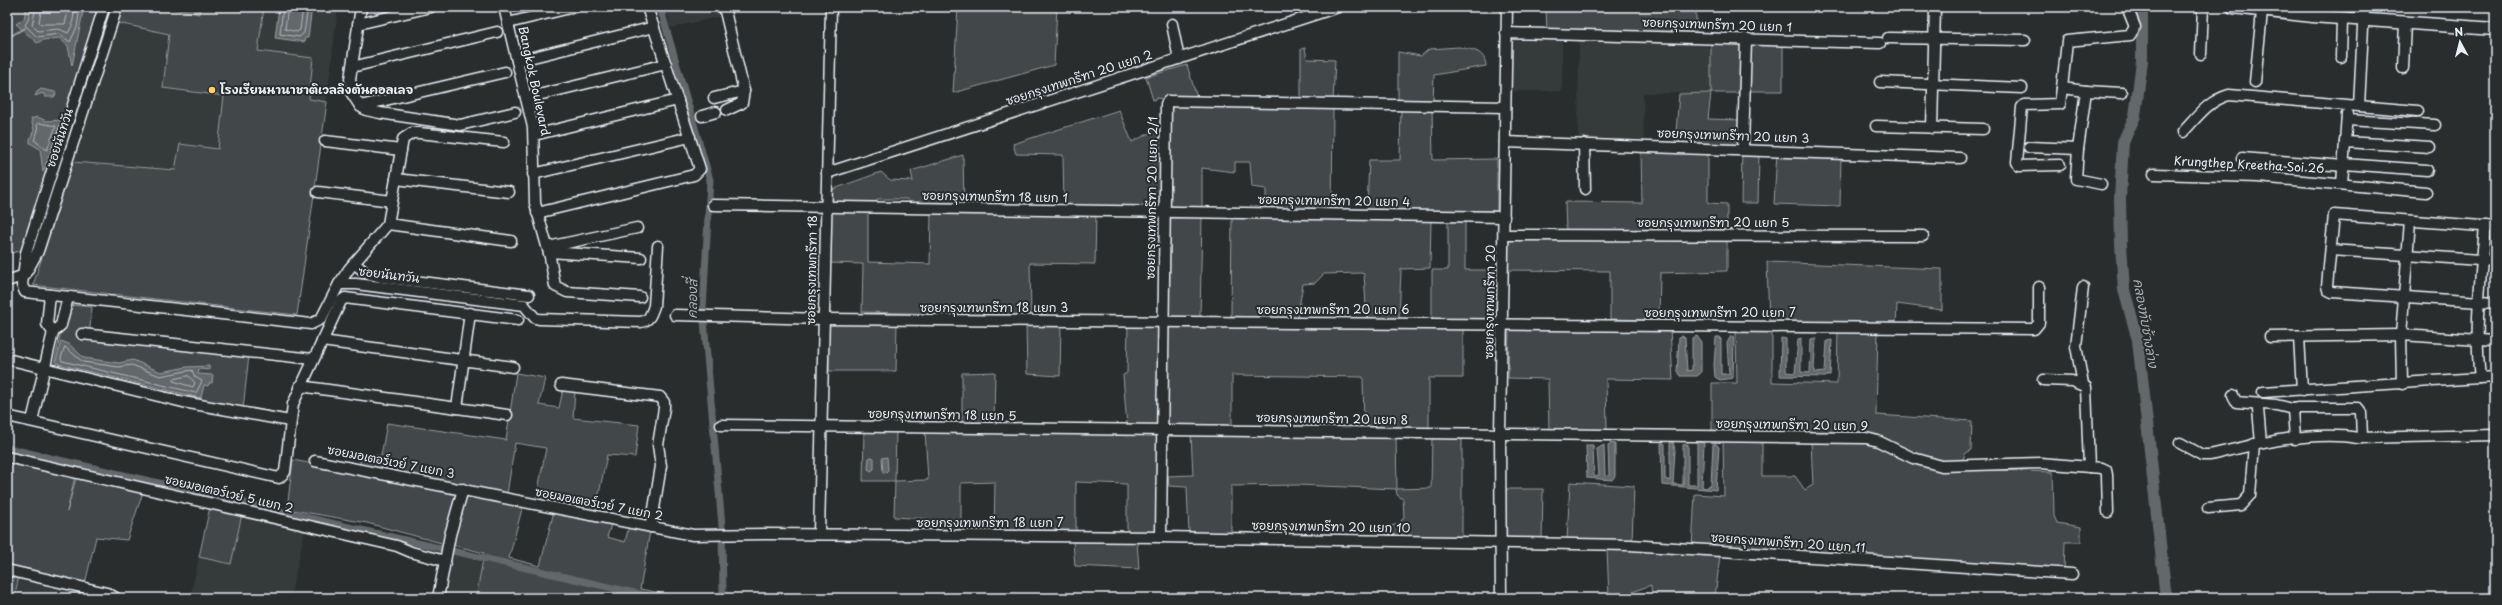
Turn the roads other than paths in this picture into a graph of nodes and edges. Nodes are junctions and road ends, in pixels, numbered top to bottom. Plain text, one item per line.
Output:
1 (104, 7) edge
2 (117, 7) edge
3 (361, 7) edge
4 (431, 7) edge
5 (504, 7) edge
6 (574, 7) edge
7 (647, 7) edge
8 (724, 7) edge
9 (831, 7) edge
10 (1338, 7) edge
11 (1506, 7) edge
12 (1935, 7) edge
13 (2128, 7) edge
14 (2203, 7) edge
15 (2233, 7) edge
16 (2364, 7) edge
17 (2247, 8) edge
18 (2283, 10) edge
19 (2262, 12) junction
20 (2313, 12) edge
21 (2342, 19) junction
22 (2364, 20) junction
23 (508, 23) junction
24 (2405, 23) junction
25 (358, 24) junction
26 (1172, 24) dead end
27 (654, 27) junction
28 (2495, 30) edge
29 (497, 32) dead end
30 (1506, 33) junction
31 (1746, 38) junction
32 (1934, 38) junction
33 (2025, 40) dead end
34 (2201, 54) dead end
35 (2341, 57) dead end
36 (1179, 58) junction
37 (517, 61) junction
38 (666, 64) junction
39 (352, 67) junction
40 (2403, 68) dead end
41 (506, 72) dead end
42 (1880, 82) dead end
43 (2255, 82) dead end
44 (1933, 84) junction
45 (2022, 88) dead end
46 (2062, 88) junction
47 (744, 91) junction
48 (2086, 91) junction
49 (2122, 93) dead end
50 (526, 98) junction
51 (714, 98) dead end
52 (678, 100) junction
53 (360, 106) junction
54 (2348, 106) junction
55 (2359, 106) junction
56 (1505, 107) junction
57 (727, 110) dead end
58 (2418, 111) dead end
59 (515, 112) dead end
60 (716, 112) dead end
61 (702, 116) dead end
62 (2346, 120) junction
63 (2435, 125) dead end
64 (1876, 126) dead end
65 (1932, 128) junction
66 (1983, 129) dead end
67 (2183, 132) dead end
68 (534, 135) junction
69 (690, 137) junction
70 (326, 141) dead end
71 (504, 142) dead end
72 (1505, 142) junction
73 (2345, 142) junction
74 (1584, 144) junction
75 (2029, 147) dead end
76 (2430, 148) dead end
77 (1743, 149) junction
78 (2078, 149) junction
79 (401, 150) junction
80 (1960, 158) dead end
81 (2242, 158) dead end
82 (2060, 165) dead end
83 (2344, 165) junction
84 (2427, 170) dead end
85 (827, 173) junction
86 (533, 174) junction
87 (2154, 174) dead end
88 (396, 179) junction
89 (2101, 184) dead end
90 (2342, 184) junction
91 (1585, 188) dead end
92 (318, 192) dead end
93 (509, 192) dead end
94 (2426, 192) dead end
95 (392, 201) junction
96 (713, 205) dead end
97 (826, 207) junction
98 (39, 212) junction
99 (1164, 212) junction
100 (537, 213) junction
101 (49, 216) junction
102 (1504, 217) junction
103 (2410, 221) junction
104 (388, 224) junction
105 (2490, 227) edge
106 (637, 228) dead end
107 (1504, 235) junction
108 (1923, 236) dead end
109 (511, 241) dead end
110 (658, 246) dead end
111 (549, 250) junction
112 (2331, 250) junction
113 (2406, 256) junction
114 (641, 258) dead end
115 (2483, 260) junction
116 (2495, 261) edge
117 (354, 263) junction
118 (25, 275) junction
119 (7, 281) edge
120 (339, 284) junction
121 (2039, 287) dead end
122 (2083, 287) dead end
123 (50, 295) junction
124 (529, 295) dead end
125 (68, 297) junction
126 (640, 297) dead end
127 (2404, 297) junction
128 (2479, 302) junction
129 (2495, 303) edge
130 (470, 313) junction
131 (675, 315) dead end
132 (824, 319) junction
133 (518, 320) dead end
134 (1164, 322) junction
135 (1502, 324) junction
136 (53, 332) junction
137 (82, 334) dead end
138 (2401, 335) junction
139 (2270, 337) dead end
140 (2299, 337) junction
141 (2477, 340) junction
142 (322, 341) junction
143 (2495, 341) edge
144 (7, 359) edge
145 (313, 359) junction
146 (464, 360) junction
147 (513, 367) dead end
148 (44, 368) junction
149 (2495, 377) edge
150 (2480, 378) junction
151 (2043, 380) dead end
152 (2083, 384) junction
153 (2402, 384) junction
154 (561, 385) dead end
155 (300, 386) junction
156 (2302, 390) junction
157 (2264, 392) dead end
158 (2233, 395) dead end
159 (457, 408) junction
160 (2258, 409) dead end
161 (2293, 409) junction
162 (507, 415) dead end
163 (7, 416) edge
164 (32, 421) junction
165 (290, 421) junction
166 (721, 425) dead end
167 (821, 427) junction
168 (1162, 430) junction
169 (1500, 434) junction
170 (2495, 435) edge
171 (2362, 438) junction
172 (2295, 439) junction
173 (2180, 443) dead end
174 (2258, 443) junction
175 (7, 457) edge
176 (315, 461) dead end
177 (2089, 467) junction
178 (463, 489) junction
179 (2208, 508) dead end
180 (2108, 512) dead end
181 (651, 527) junction
182 (819, 534) junction
183 (731, 535) joint
184 (1161, 537) junction
185 (1501, 543) junction
186 (445, 559) junction
187 (7, 570) edge
188 (2072, 574) dead end
189 (116, 598) edge
190 (438, 598) edge
191 (1501, 598) edge

1 - 98 street, ซอยนันทวัน
2 - 101 street, ซอยนันทวัน
3 - 25 street
4 - 25 street
5 - 23 street, Bangkok Boulevard
6 - 23 street
7 - 27 street
8 - 47 street
9 - 85 street, ซอยกรุงเทพกรีฑา 18
10 - 36 street, ซอยกรุงเทพกรีฑา 20 แยก 2
11 - 30 street, ซอยกรุงเทพกรีฑา 20
12 - 32 street
13 - 46 street
14 - 34 street
15 - 17 main road
16 - 22 street
17 - 19 main road
18 - 19 main road
18 - 20 main road
19 - 43 street
20 - 21 main road
21 - 22 main road
21 - 35 street
22 - 24 main road
22 - 55 street
23 - 37 street, Bangkok Boulevard
24 - 28 main road
24 - 40 street
25 - 39 street
26 - 36 street
27 - 37 street
27 - 38 street
29 - 39 street
30 - 31 street, ซอยกรุงเทพกรีฑา 20 แยก 1
30 - 56 street, ซอยกรุงเทพกรีฑา 20
31 - 32 street, ซอยกรุงเทพกรีฑา 20 แยก 1
31 - 77 street
32 - 33 street, ซอยกรุงเทพกรีฑา 20 แยก 1
32 - 44 street
36 - 85 street, ซอยกรุงเทพกรีฑา 20 แยก 2
37 - 50 street, Bangkok Boulevard
38 - 50 street
38 - 52 street
39 - 53 street
41 - 53 street
42 - 44 street
44 - 45 street
44 - 65 street
46 - 48 street
46 - 82 street
47 - 51 street
47 - 57 street
48 - 49 street
48 - 78 street
50 - 68 street, Bangkok Boulevard
52 - 68 street
52 - 69 street
53 - 59 street
54 - 55 street
54 - 62 street
54 - 67 street
55 - 58 street
56 - 72 street, ซอยกรุงเทพกรีฑา 20
56 - 99 street, ซอยกรุงเทพกรีฑา 20 แยก 2/1
60 - 61 street
62 - 63 street
62 - 73 street
64 - 65 street
65 - 66 street
68 - 86 street, Bangkok Boulevard
69 - 86 street
69 - 100 street
70 - 79 street
71 - 79 street
72 - 74 street, ซอยกรุงเทพกรีฑา 20 แยก 3
72 - 102 street, ซอยกรุงเทพกรีฑา 20
73 - 76 street
73 - 83 street
74 - 77 street, ซอยกรุงเทพกรีฑา 20 แยก 3
74 - 91 street
75 - 78 street
77 - 80 street, ซอยกรุงเทพกรีฑา 20 แยก 3
78 - 89 street
79 - 88 street
81 - 83 street
83 - 84 street
83 - 90 street
85 - 97 street, ซอยกรุงเทพกรีฑา 18
86 - 100 street, Bangkok Boulevard
87 - 90 street, Krungthep Kreetha Soi 26
88 - 93 street
88 - 95 street
90 - 94 street, Krungthep Kreetha Soi 26
92 - 95 street
95 - 104 street
96 - 97 street, ซอยกรุงเทพกรีฑา 18 แยก 1
97 - 99 street, ซอยกรุงเทพกรีฑา 18 แยก 1
97 - 132 street, ซอยกรุงเทพกรีฑา 18
98 - 101 street
98 - 118 street, ซอยนันทวัน
99 - 102 street, ซอยกรุงเทพกรีฑา 20 แยก 4
99 - 134 street, ซอยกรุงเทพกรีฑา 20 แยก 2/1
100 - 111 street, Bangkok Boulevard
101 - 118 street, ซอยนันทวัน
102 - 107 street, ซอยกรุงเทพกรีฑา 20
103 - 105 street
103 - 112 street
103 - 113 street
104 - 109 street
104 - 117 street
105 - 115 street
106 - 111 street
107 - 108 street, ซอยกรุงเทพกรีฑา 20 แยก 5
107 - 135 street, ซอยกรุงเทพกรีฑา 20
110 - 120 street, ซอยนันทวัน
111 - 114 street
111 - 126 street, Bangkok Boulevard
112 - 113 street
112 - 127 street
113 - 115 street
113 - 127 street
115 - 116 street
115 - 128 street
117 - 120 street
117 - 124 street
118 - 119 street
118 - 123 street, ซอยนันทวัน
120 - 125 street, ซอยนันทวัน
121 - 135 street, ซอยกรุงเทพกรีฑา 20 แยก 7
122 - 152 street
123 - 125 street, ซอยนันทวัน
123 - 136 street
125 - 136 street
127 - 128 street
127 - 138 street
128 - 129 street
128 - 141 street
130 - 133 street
130 - 142 street
130 - 146 street
131 - 132 street, ซอยกรุงเทพกรีฑา 18 แยก 3
132 - 134 street, ซอยกรุงเทพกรีฑา 18 แยก 3
132 - 167 street, ซอยกรุงเทพกรีฑา 18
134 - 135 street, ซอยกรุงเทพกรีฑา 20 แยก 6
134 - 168 street, ซอยกรุงเทพกรีฑา 20 แยก 2/1
135 - 169 street, ซอยกรุงเทพกรีฑา 20
136 - 148 street
137 - 145 street
138 - 140 street
138 - 141 street
138 - 153 street
139 - 140 street
140 - 156 street
141 - 143 street
141 - 150 street
142 - 145 street
142 - 146 street
144 - 148 street
145 - 155 street
146 - 147 street
146 - 159 street
148 - 164 street
148 - 165 street
149 - 150 street
150 - 153 street
151 - 152 street
152 - 177 street
153 - 156 street
154 - 181 street
155 - 159 street
155 - 165 street
156 - 157 street
158 - 161 street
159 - 162 street
160 - 174 street
161 - 171 street
161 - 172 street
163 - 164 street
164 - 165 street
166 - 167 street, ซอยกรุงเทพกรีฑา 18 แยก 5
167 - 168 street, ซอยกรุงเทพกรีฑา 18 แยก 5
167 - 182 street, ซอยกรุงเทพกรีฑา 18
168 - 169 street, ซอยกรุงเทพกรีฑา 20 แยก 8
168 - 184 street, ซอยกรุงเทพกรีฑา 20 แยก 2/1
169 - 177 street, ซอยกรุงเทพกรีฑา 20 แยก 9
169 - 185 street, ซอยกรุงเทพกรีฑา 20
170 - 171 street
171 - 172 street
172 - 174 street
173 - 174 street
174 - 179 street
175 - 186 street, ซอยมอเตอร์เวย์ 5 แยก 2
176 - 178 street, ซอยมอเตอร์เวย์ 7 แยก 3
177 - 180 street, ซอยกรุงเทพกรีฑา 20 แยก 9
178 - 181 street, ซอยมอเตอร์เวย์ 7 แยก 2
178 - 186 street
181 - 183 street, ซอยมอเตอร์เวย์ 7 แยก 2
182 - 183 street, ซอยกรุงเทพกรีฑา 18 แยก 7
182 - 184 street, ซอยกรุงเทพกรีฑา 18 แยก 7
184 - 185 street, ซอยกรุงเทพกรีฑา 20 แยก 10
185 - 188 street, ซอยกรุงเทพกรีฑา 20 แยก 11
185 - 191 street, ซอยกรุงเทพกรีฑา 20
186 - 190 street
187 - 189 street

